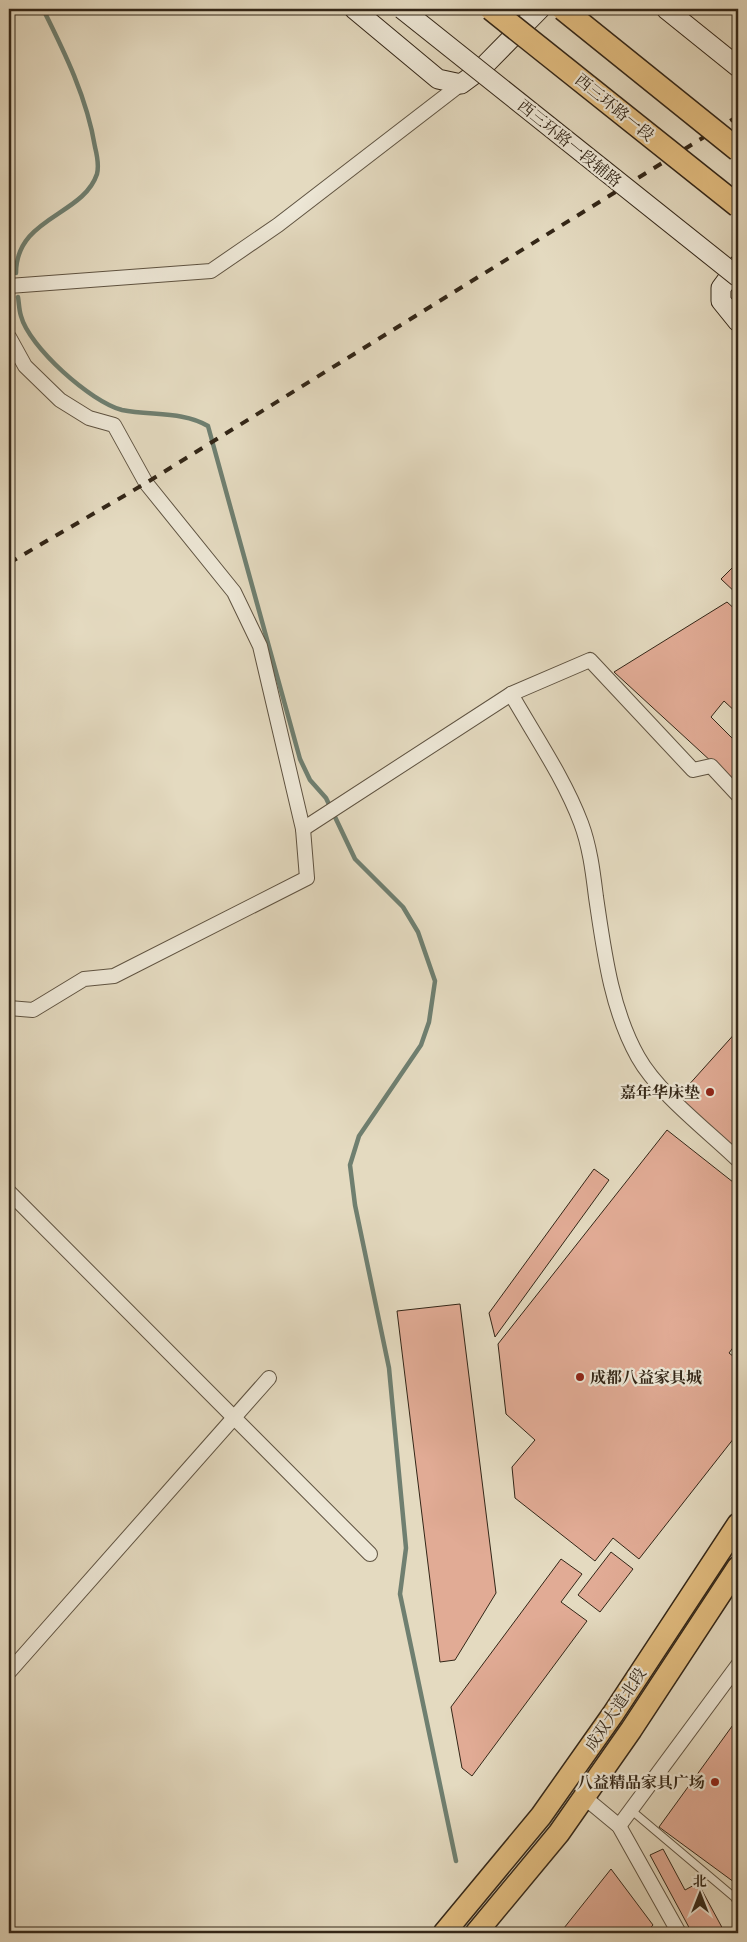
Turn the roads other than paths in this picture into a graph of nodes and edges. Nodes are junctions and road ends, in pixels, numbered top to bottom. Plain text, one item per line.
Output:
1 (354, 9) edge
2 (402, 9) edge
3 (491, 9) edge
4 (540, 9) edge
5 (563, 9) edge
6 (666, 9) edge
7 (738, 67) edge
8 (461, 84) junction
9 (738, 150) edge
10 (738, 206) edge
11 (738, 265) edge
12 (738, 278) edge
13 (9, 286) edge
14 (738, 322) edge
15 (9, 337) edge
16 (511, 694) junction
17 (738, 795) edge
18 (303, 829) junction
19 (9, 1008) edge
20 (738, 1160) edge
21 (9, 1192) edge
22 (270, 1378) dead end
23 (234, 1418) junction
24 (738, 1524) edge
25 (370, 1554) dead end
26 (738, 1567) edge
27 (738, 1665) edge
28 (9, 1672) edge
29 (584, 1797) junction
30 (631, 1810) junction
31 (619, 1826) junction
32 (738, 1903) edge
33 (444, 1933) edge
34 (476, 1933) edge
35 (680, 1933) edge

1 - 8 main road
2 - 12 main road, 西三环路一段辅路, bridge
3 - 10 highway, 西三环路一段, bridge
4 - 8 main road
5 - 9 highway, bridge
6 - 7 main road
8 - 13 street
11 - 14 main road
15 - 18 street
16 - 17 street
16 - 18 street
16 - 20 street
18 - 19 street
21 - 23 street
22 - 23 street
23 - 25 street
23 - 28 street
24 - 33 main road, 成双大道北段
26 - 29 main road, 成双大道北段
27 - 30 street
29 - 31 street
29 - 34 main road, 成双大道北段
30 - 31 street
30 - 32 lane
31 - 35 street

